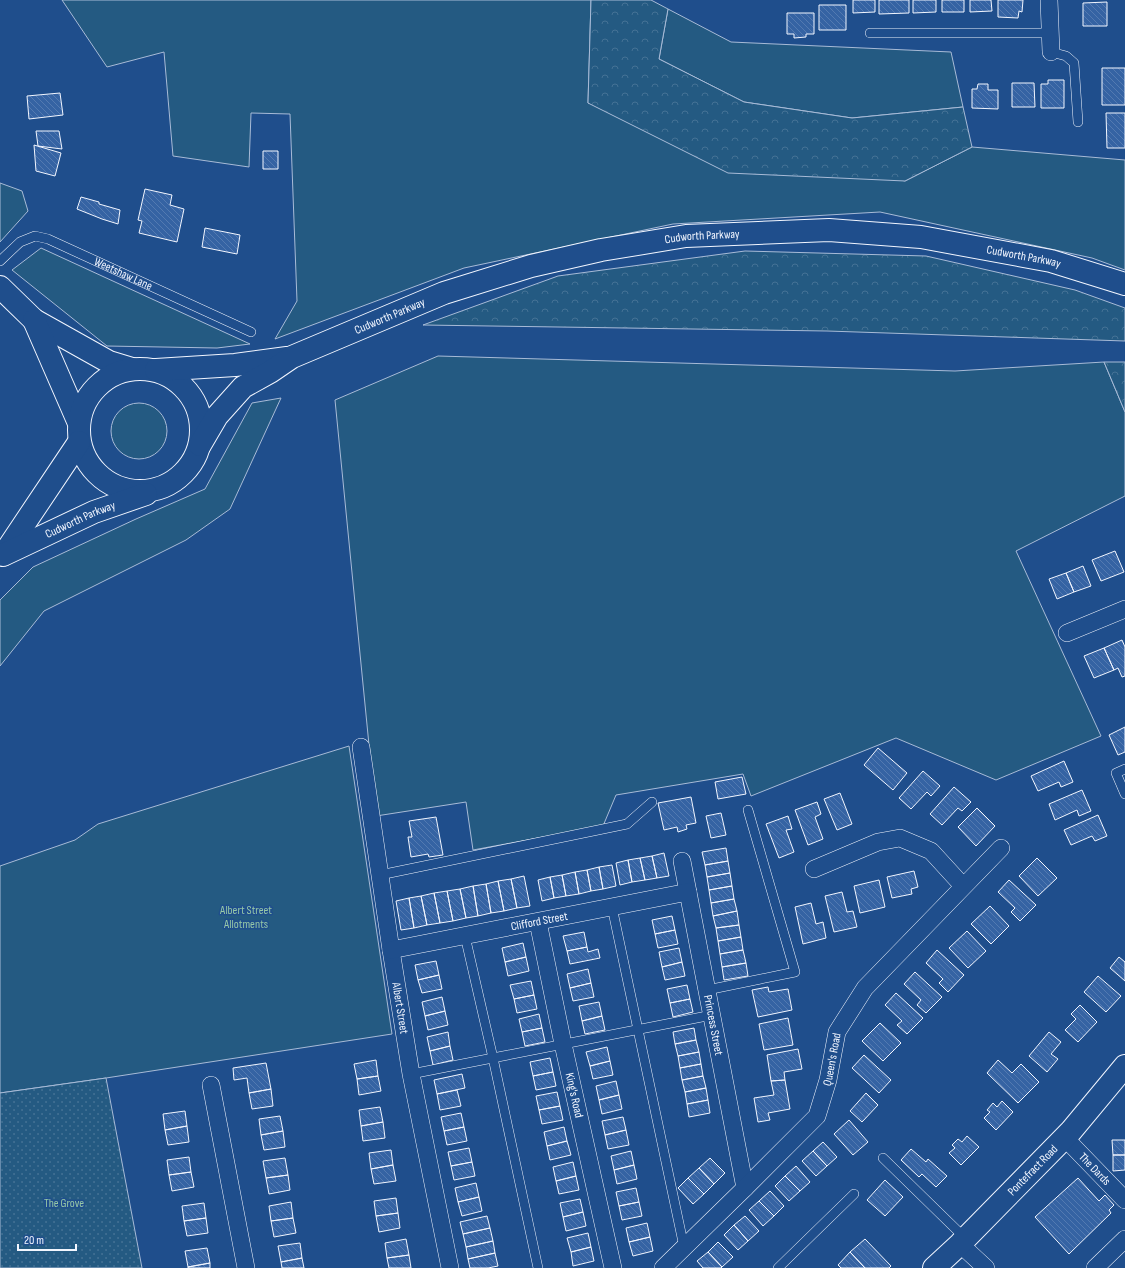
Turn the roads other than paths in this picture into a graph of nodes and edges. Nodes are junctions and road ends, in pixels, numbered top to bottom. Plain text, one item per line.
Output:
1 (1049, 0) edge
2 (870, 33) dead end
3 (1050, 34) junction
4 (1051, 52) joint
5 (1078, 122) dead end
6 (0, 261) edge
7 (1125, 284) edge
8 (0, 288) edge
9 (34, 320) junction
10 (251, 332) dead end
11 (292, 357) junction
12 (132, 369) junction
13 (154, 370) junction
14 (79, 432) junction
15 (200, 445) junction
16 (159, 489) junction
17 (2, 556) edge
18 (1125, 608) edge
19 (1067, 633) dead end
20 (361, 747) dead end
21 (1125, 769) edge
22 (1125, 794) edge
23 (652, 802) dead end
24 (748, 810) dead end
25 (1001, 848) dead end
26 (682, 861) dead end
27 (814, 869) dead end
28 (380, 875) junction
29 (963, 886) junction
30 (688, 892) junction
31 (612, 907) junction
32 (538, 922) junction
33 (465, 936) junction
34 (391, 950) junction
35 (707, 990) junction
36 (712, 1015) junction
37 (638, 1029) junction
38 (564, 1044) junction
39 (493, 1058) junction
40 (1125, 1066) edge
41 (411, 1074) junction
42 (210, 1085) dead end
43 (1065, 1138) junction
44 (883, 1158) dead end
45 (745, 1188) junction
46 (854, 1194) dead end
47 (1125, 1200) edge
48 (1125, 1239) edge
49 (963, 1241) junction
50 (684, 1247) junction
51 (246, 1268) edge
52 (450, 1268) edge
53 (538, 1268) edge
54 (613, 1268) edge
55 (663, 1268) edge
56 (778, 1268) edge
57 (934, 1268) edge
58 (986, 1268) edge
59 (1095, 1268) edge

1 - 3 street
2 - 3 lane
3 - 4 street
4 - 5 lane
6 - 10 lane, Weetshaw Lane
7 - 11 main road, Cudworth Parkway
8 - 9 main road
9 - 12 main road
9 - 14 main road
11 - 13 main road, Cudworth Parkway
11 - 15 main road, Cudworth Parkway
12 - 13 main road, Cudworth Parkway
12 - 14 main road, Cudworth Parkway
13 - 15 main road, Cudworth Parkway
14 - 16 main road, Cudworth Parkway
14 - 17 main road, Cudworth Parkway
15 - 16 main road, Cudworth Parkway
16 - 17 main road, Cudworth Parkway
18 - 19 street
20 - 28 street, Albert Street
21 - 22 lane
23 - 28 lane
24 - 35 lane
25 - 29 street, Queen's Road
26 - 30 street, Princess Street
27 - 29 street
28 - 34 street, Albert Street
29 - 45 street, Queen's Road
30 - 31 street, Clifford Street
30 - 35 street, Princess Street
31 - 32 street, Clifford Street
31 - 37 lane
32 - 33 street, Clifford Street
32 - 38 street, King's Road
33 - 34 street, Clifford Street
33 - 39 lane
34 - 41 street, Albert Street
35 - 36 street, Princess Street
36 - 37 lane
36 - 45 street, Princess Street
37 - 38 lane
37 - 50 lane
38 - 39 lane
38 - 54 street, King's Road
39 - 41 lane
39 - 53 lane
40 - 43 main road, Pontefract Road
41 - 52 street, Albert Street
42 - 51 street
43 - 47 street, The Dards
43 - 49 main road, Pontefract Road
44 - 49 lane
45 - 50 street, Queen's Road
46 - 56 lane
48 - 59 street
49 - 57 main road, Pontefract Road
49 - 58 street
50 - 55 street, Queen's Road

